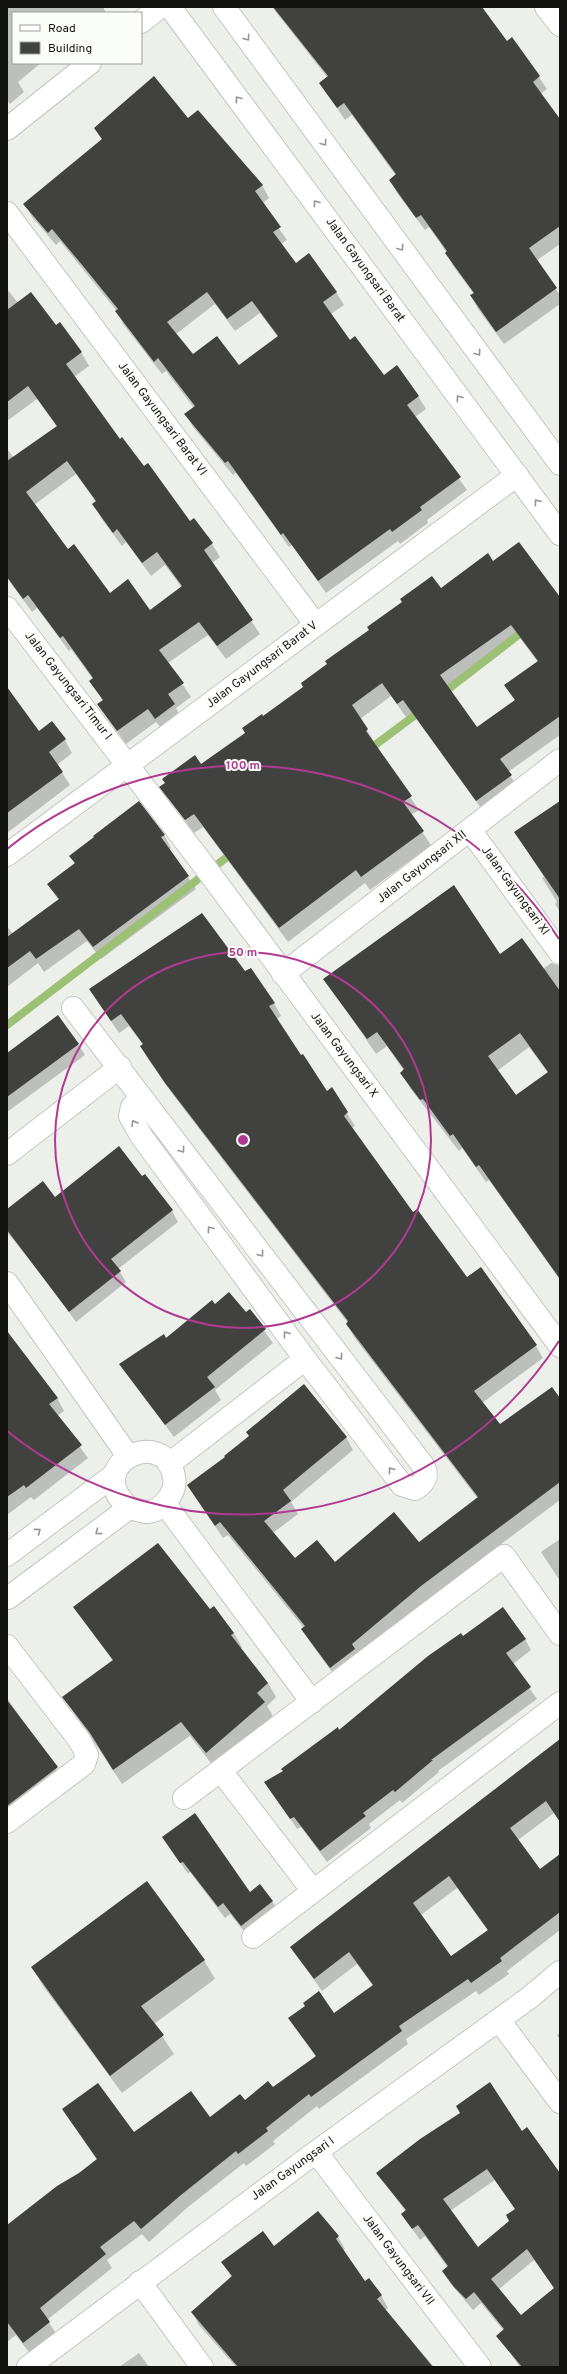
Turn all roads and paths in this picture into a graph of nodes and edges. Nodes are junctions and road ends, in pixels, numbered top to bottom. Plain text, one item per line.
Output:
1 (160, 7) edge
2 (170, 7) edge
3 (224, 7) edge
4 (546, 7) edge
5 (142, 21) edge
6 (560, 25) edge
7 (89, 64) edge
8 (7, 129) edge
9 (7, 213) edge
10 (557, 453) edge
11 (517, 475) junction
12 (560, 534) edge
13 (7, 608) edge
14 (316, 625) junction
15 (560, 760) edge
16 (128, 765) junction
17 (470, 830) junction
18 (7, 854) edge
19 (560, 953) edge
20 (284, 974) junction
21 (73, 1008) dead end
22 (120, 1067) junction
23 (141, 1097) junction
24 (7, 1154) edge
25 (7, 1283) edge
26 (560, 1346) edge
27 (305, 1359) junction
28 (128, 1456) junction
29 (170, 1464) junction
30 (114, 1475) junction
31 (165, 1504) junction
32 (129, 1508) junction
33 (7, 1555) edge
34 (7, 1598) edge
35 (7, 1613) edge
36 (560, 1634) edge
37 (7, 1646) edge
38 (312, 1702) junction
39 (560, 1703) edge
40 (221, 1770) junction
41 (184, 1798) dead end
42 (7, 1822) edge
43 (313, 1891) junction
44 (253, 1937) dead end
45 (560, 1972) edge
46 (499, 2020) junction
47 (560, 2102) edge
48 (316, 2152) junction
49 (140, 2282) junction
50 (28, 2367) edge
51 (202, 2367) edge
52 (480, 2367) edge

1 - 5 street
11 -> 2 street, Jalan Gayungsari Barat
3 -> 10 street
4 - 6 street
7 - 8 street
9 - 14 street, Jalan Gayungsari Barat VI
12 -> 11 street, Jalan Gayungsari Barat
11 - 14 street, Jalan Gayungsari Barat V
13 - 16 street, Jalan Gayungsari Timur I
14 - 16 street, Jalan Gayungsari Barat V
15 - 17 street, Jalan Gayungsari XII
16 - 18 street, Jalan Gayungsari Barat V
16 - 20 street, Jalan Gayungsari X
17 - 19 street, Jalan Gayungsari XI
17 - 20 street, Jalan Gayungsari XII
20 - 26 street, Jalan Gayungsari X
21 - 22 street
22 - 23 street
22 - 24 street
27 -> 23 street
23 -> 27 street
25 - 28 street
27 - 29 street
28 - 29 street
28 - 30 street
29 - 31 street
30 - 32 street
33 -> 30 street
31 - 32 street
31 - 38 street
32 -> 34 street
34 - 35 street
36 - 38 street
37 - 42 street
38 - 40 street
39 - 43 street
40 - 41 street
40 - 43 street
43 - 44 street
45 - 46 street, Jalan Gayungsari I
46 - 47 street
46 - 48 street, Jalan Gayungsari I
48 - 49 street, Jalan Gayungsari I
48 - 52 street, Jalan Gayungsari VII
49 - 50 street, Jalan Gayungsari I
49 - 51 street

